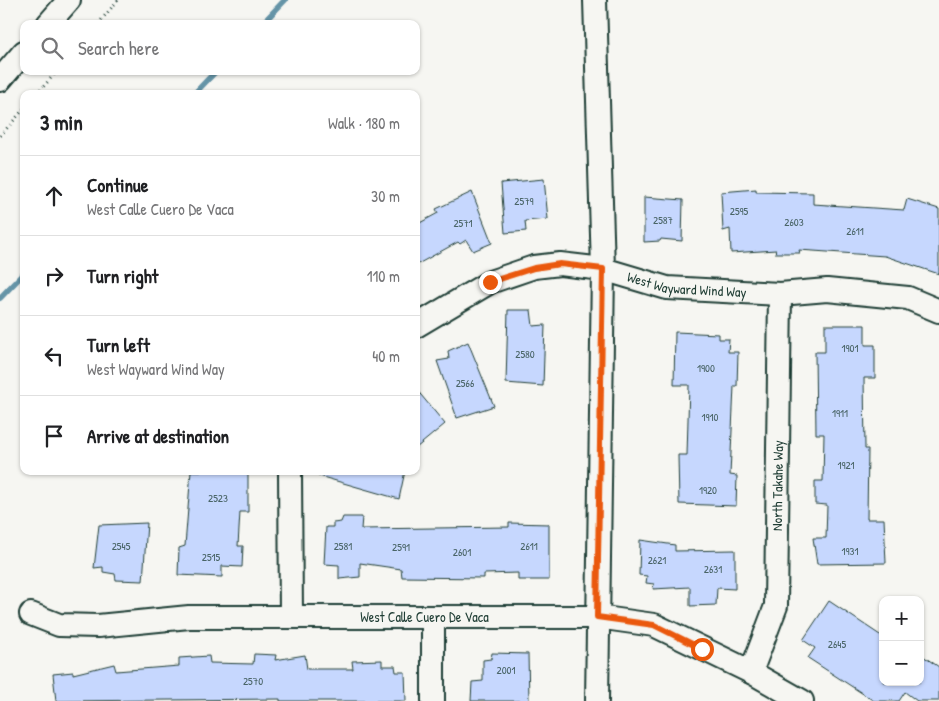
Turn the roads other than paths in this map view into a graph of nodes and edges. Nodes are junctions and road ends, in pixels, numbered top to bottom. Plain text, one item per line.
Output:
1 (69, 0) edge
2 (595, 0) edge
3 (52, 20) edge
4 (20, 57) edge
5 (0, 80) edge
6 (603, 269) junction
7 (780, 294) junction
8 (939, 311) edge
9 (420, 324) edge
10 (290, 475) edge
11 (31, 614) dead end
12 (291, 616) junction
13 (433, 617) junction
14 (597, 617) junction
15 (750, 672) junction
16 (433, 701) edge
17 (597, 701) edge
18 (802, 701) edge

1 - 3 street
2 - 6 street
4 - 5 street
6 - 7 street, West Wayward Wind Way
6 - 9 street, West Wayward Wind Way
6 - 14 street
7 - 8 street, West Wayward Wind Way
7 - 15 street, North Takahe Way
10 - 12 street
11 - 12 street, West Calle Cuero De Vaca
12 - 13 street, West Calle Cuero De Vaca
13 - 14 street, West Calle Cuero De Vaca
13 - 16 street
14 - 15 street, West Calle Cuero De Vaca
14 - 17 street
15 - 18 street, West Calle Cuero De Vaca

